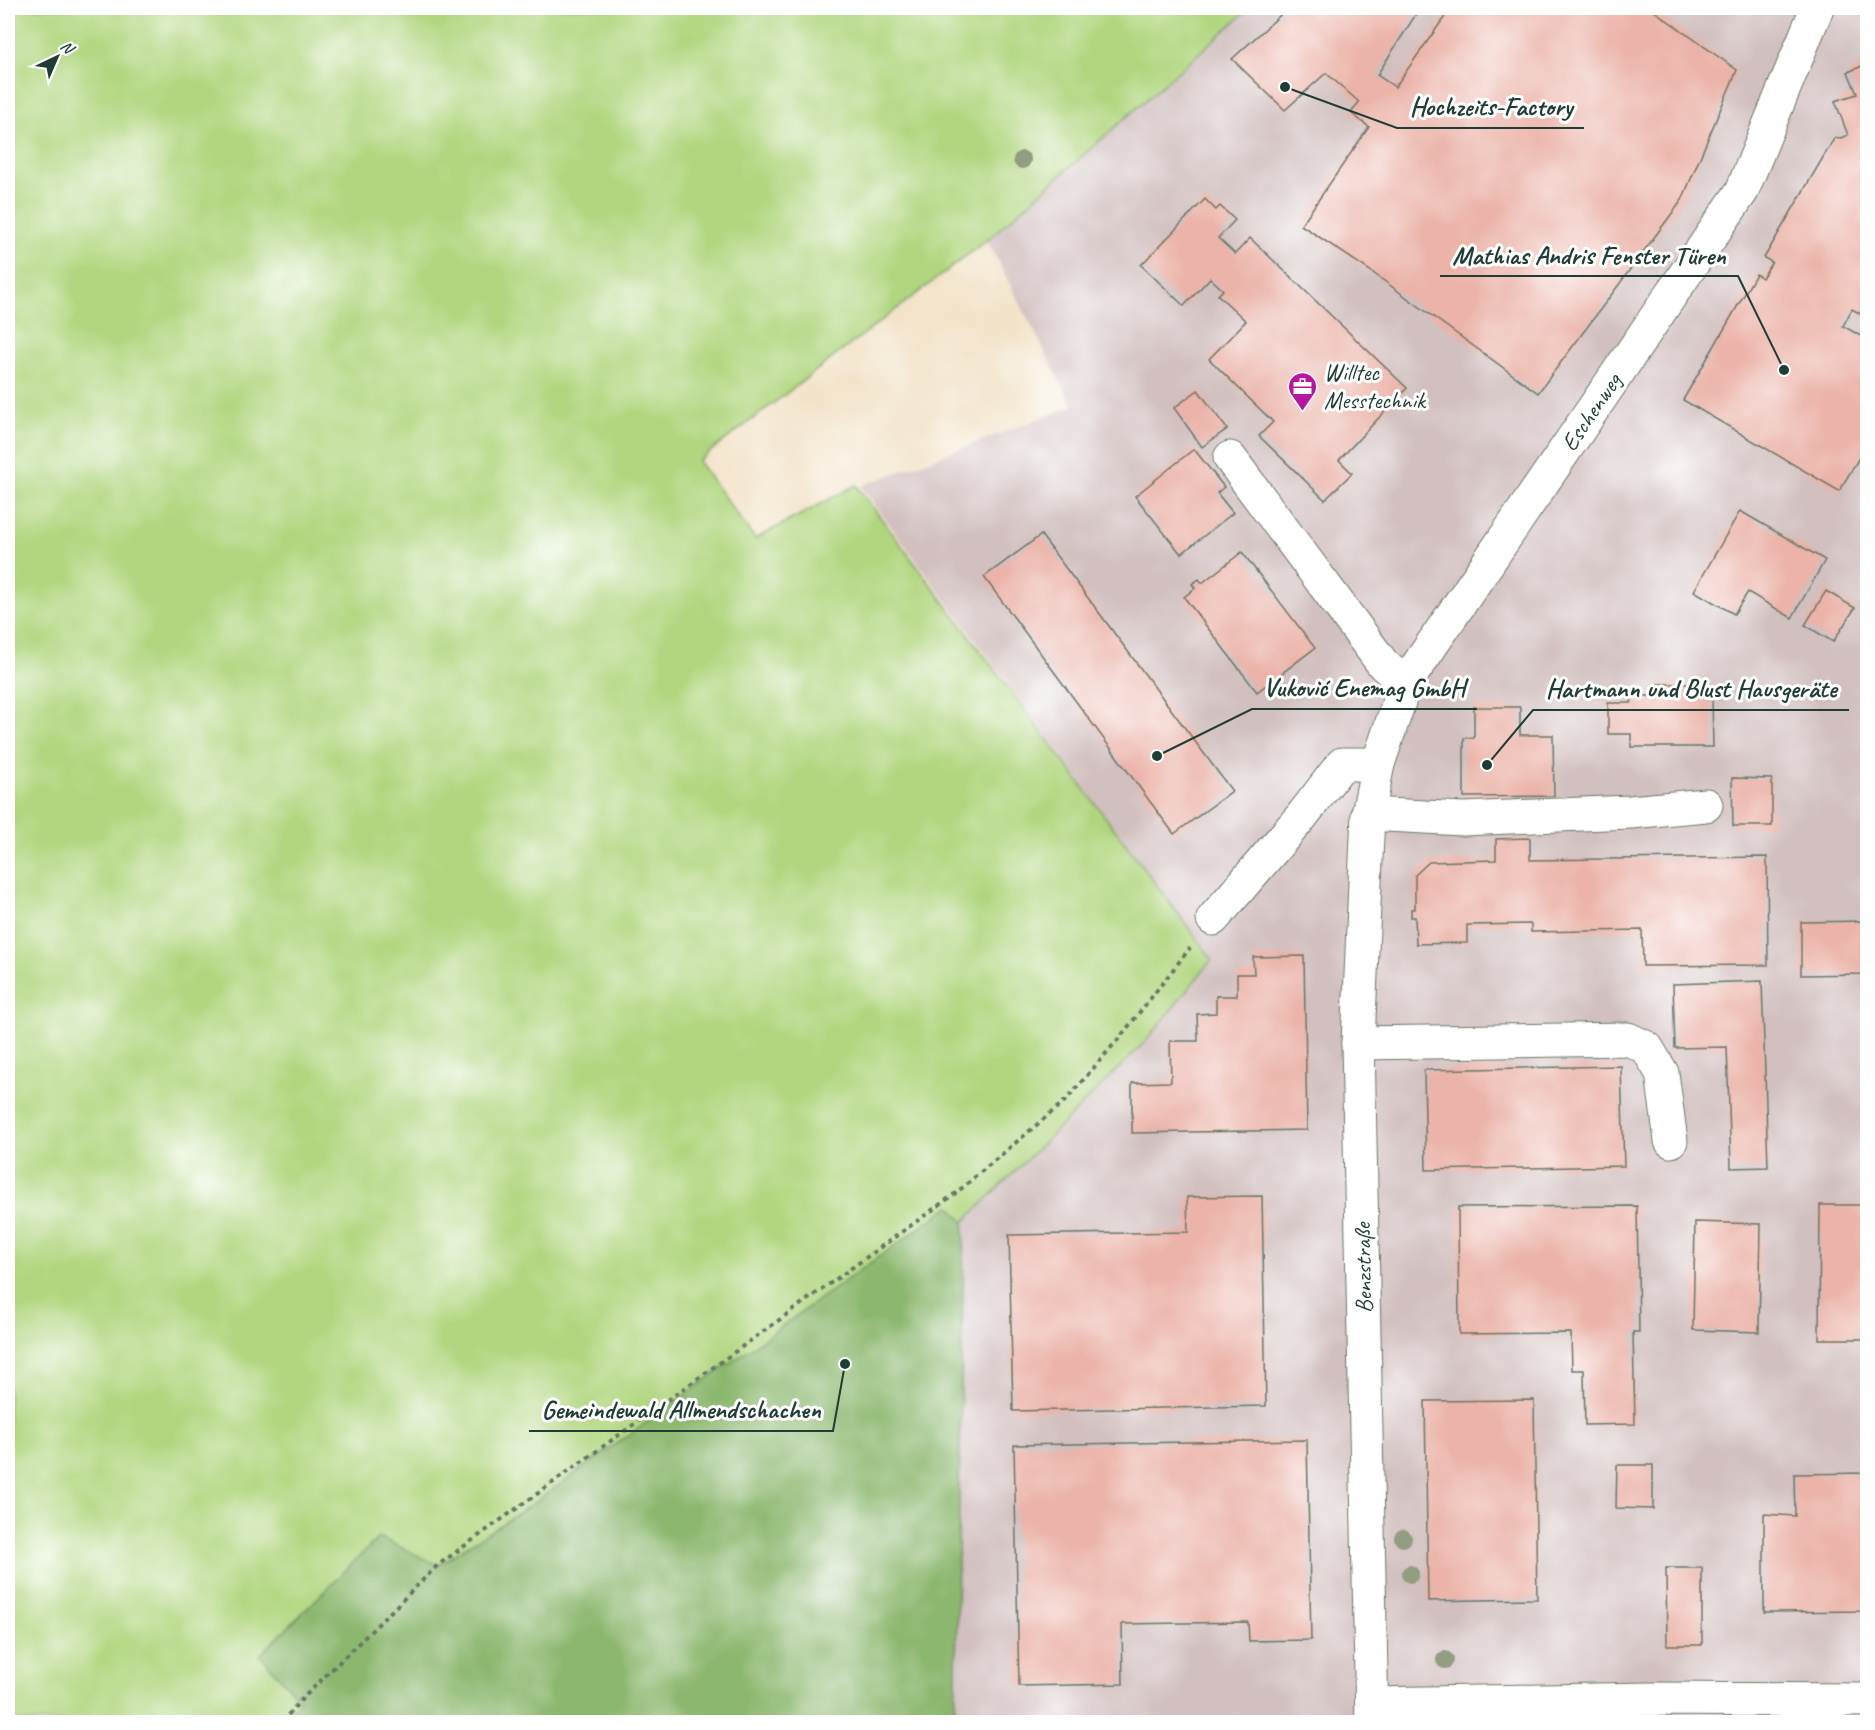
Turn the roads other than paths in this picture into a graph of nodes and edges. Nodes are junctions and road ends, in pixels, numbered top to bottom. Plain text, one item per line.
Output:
1 (1817, 8) edge
2 (1230, 458) dead end
3 (1405, 684) junction
4 (1378, 765) junction
5 (1706, 805) dead end
6 (1368, 814) junction
7 (1213, 920) road end
8 (1358, 1043) junction
9 (1671, 1141) dead end
10 (1868, 1700) edge
11 (1650, 1711) edge
12 (1372, 1713) edge

1 - 3 street, Eschenweg
2 - 3 street
3 - 4 street, Eschenweg
4 - 6 street, Eschenweg
4 - 7 street
5 - 6 street
6 - 8 street, Benzstraße
8 - 9 street
8 - 12 street, Benzstraße
10 - 11 street
11 - 12 street

